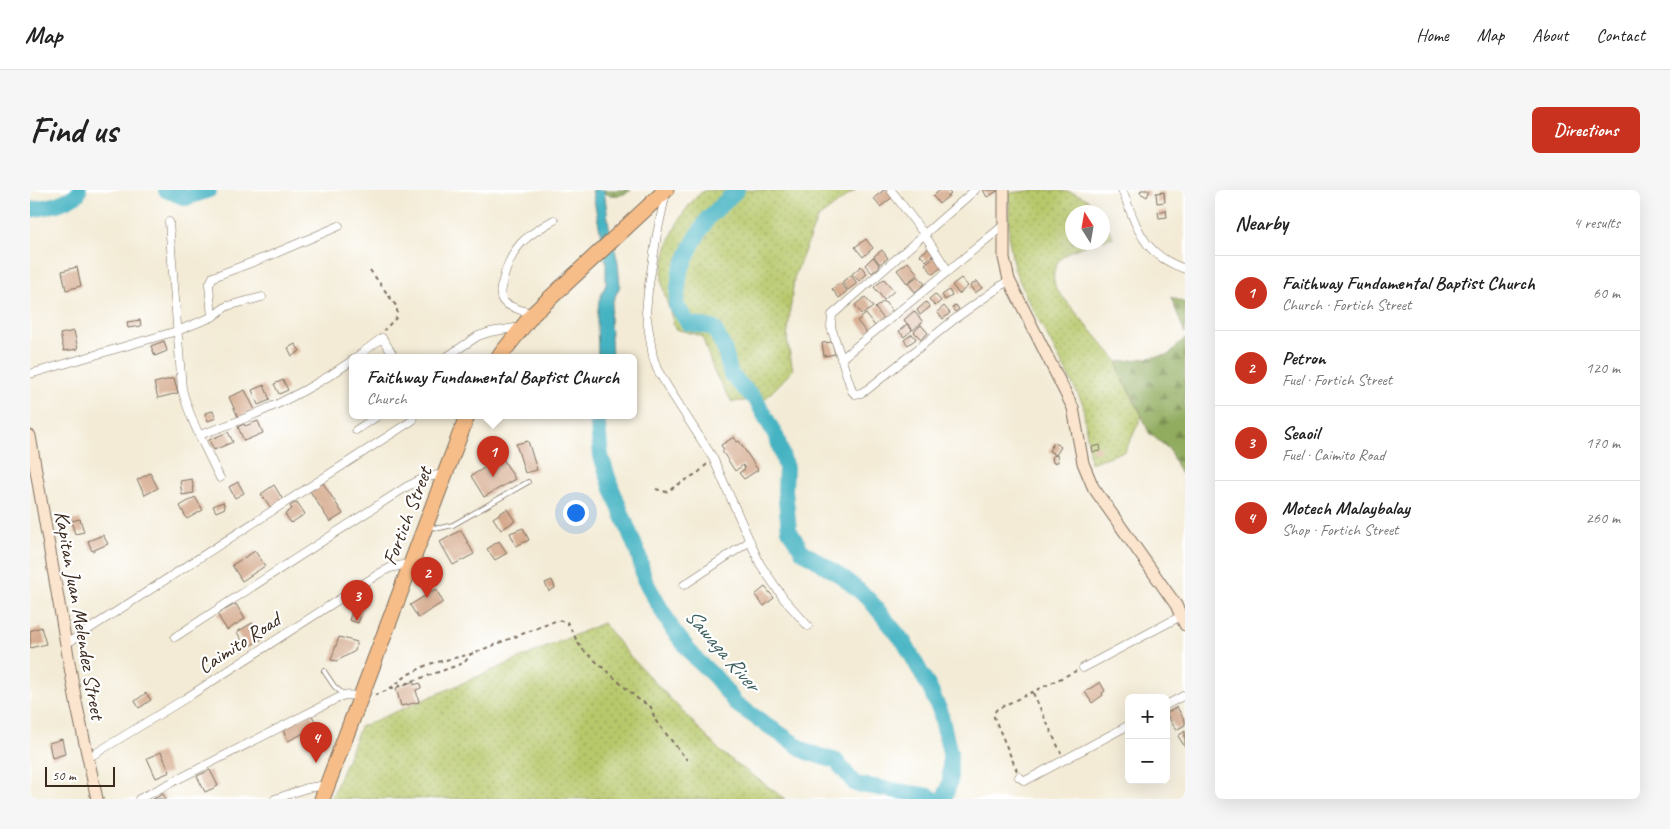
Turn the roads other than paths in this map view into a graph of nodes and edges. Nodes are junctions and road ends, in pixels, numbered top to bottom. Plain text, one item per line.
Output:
1 (666, 190) edge
2 (891, 190) edge
3 (975, 190) edge
4 (1004, 190) edge
5 (1122, 190) edge
6 (554, 220) dead end
7 (169, 222) dead end
8 (1004, 225) junction
9 (339, 226) dead end
10 (924, 234) junction
11 (1185, 270) edge
12 (948, 271) junction
13 (1009, 280) junction
14 (262, 297) dead end
15 (533, 314) junction
16 (212, 317) junction
17 (521, 327) junction
18 (177, 331) junction
19 (361, 354) edge
20 (392, 354) edge
21 (451, 354) edge
22 (501, 354) edge
23 (841, 359) junction
24 (349, 362) edge
25 (30, 374) edge
26 (373, 419) edge
27 (466, 419) edge
28 (412, 420) dead end
29 (356, 430) dead end
30 (199, 435) junction
31 (30, 436) edge
32 (445, 474) junction
33 (220, 478) dead end
34 (528, 482) dead end
35 (425, 527) junction
36 (750, 541) junction
37 (411, 563) junction
38 (684, 585) dead end
39 (1183, 621) edge
40 (808, 626) dead end
41 (175, 637) dead end
42 (66, 644) junction
43 (1083, 668) road end
44 (324, 671) dead end
45 (344, 695) junction
46 (1185, 695) edge
47 (360, 696) junction
48 (1170, 703) edge
49 (1125, 727) edge
50 (88, 758) junction
51 (1019, 777) road end
52 (324, 792) edge
53 (97, 799) edge
54 (139, 799) edge
55 (275, 799) edge

1 - 15 highway
1 - 36 street
2 - 10 street
3 - 10 street
4 - 8 street
5 - 11 street
6 - 15 street
7 - 18 street
8 - 12 street
8 - 13 street
9 - 16 street
10 - 12 street
10 - 23 street
12 - 23 street
13 - 23 street
13 - 39 street
14 - 16 street
15 - 17 highway
16 - 18 street
17 - 21 street
17 - 22 highway
18 - 25 street
18 - 30 street
19 - 20 street
24 - 30 street
26 - 29 street
27 - 32 highway, Fortich Street
28 - 42 street
30 - 33 street
31 - 42 street, Kapitan Juan Melendez Street
32 - 35 highway, Fortich Street
32 - 41 street
34 - 35 lane
35 - 37 highway, Fortich Street
36 - 38 street
36 - 40 street
37 - 47 highway, Fortich Street
37 - 50 street, Caimito Road
39 - 43 street
42 - 50 street, Kapitan Juan Melendez Street
44 - 45 lane
45 - 47 street
45 - 54 street
46 - 48 street
47 - 52 highway, Fortich Street
49 - 51 street
50 - 53 street, Kapitan Juan Melendez Street
52 - 55 street

